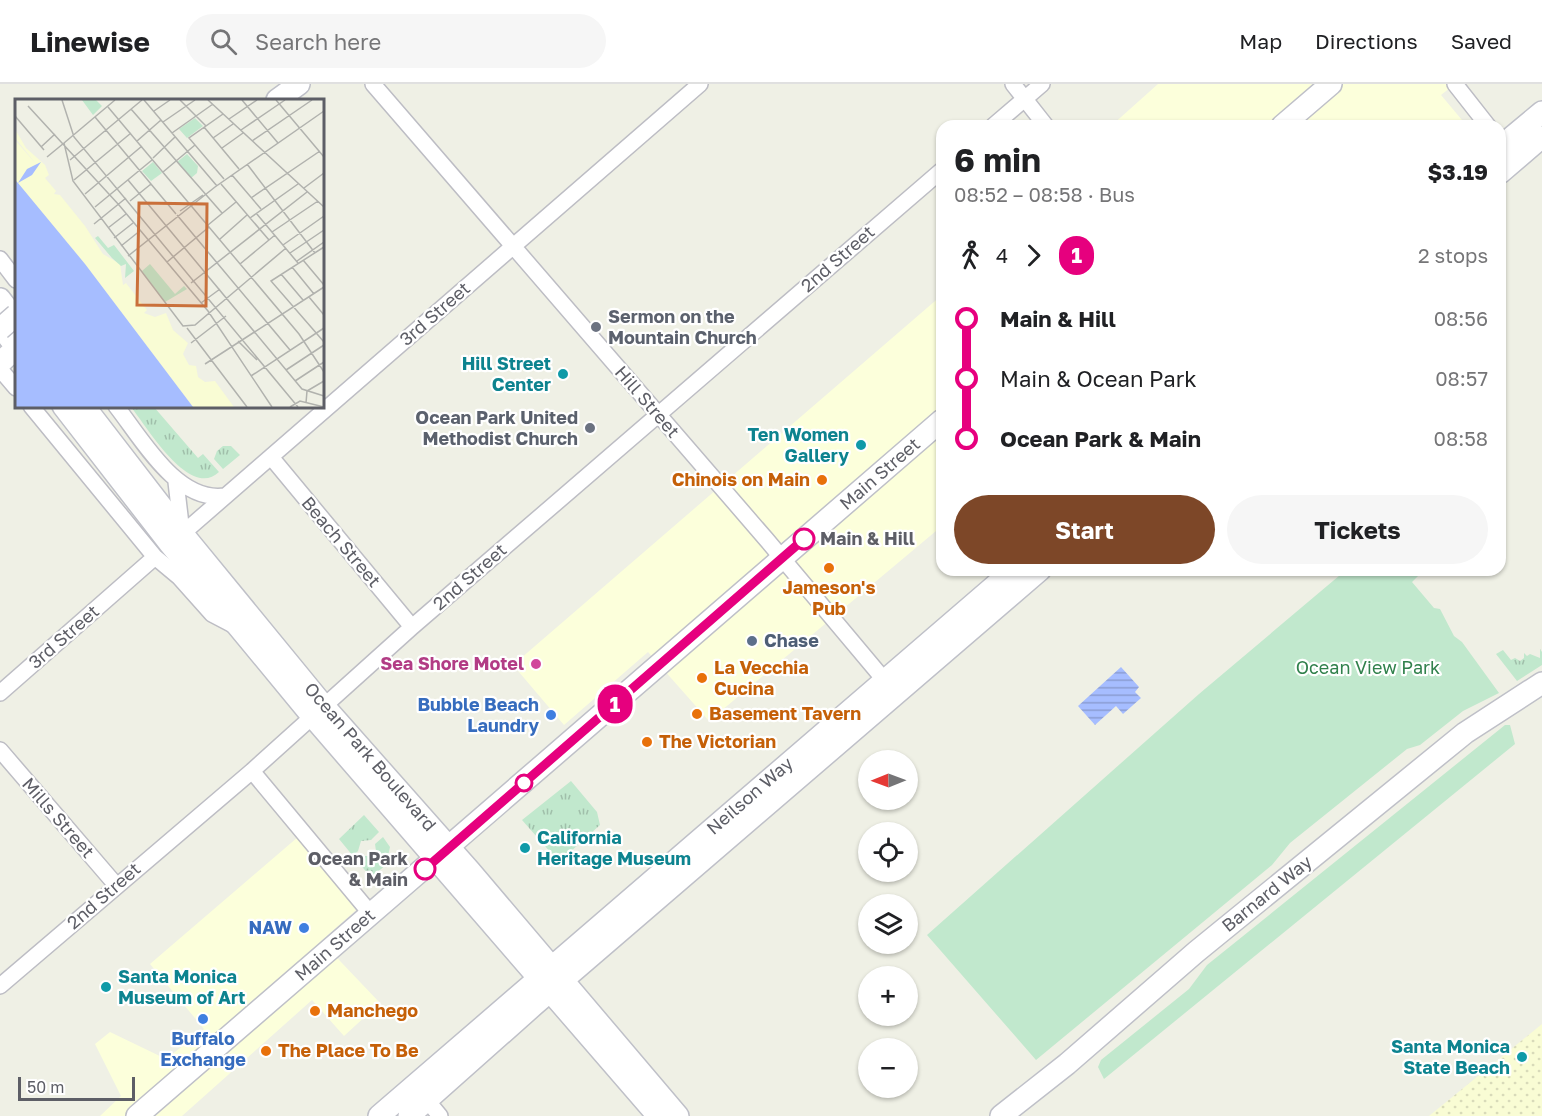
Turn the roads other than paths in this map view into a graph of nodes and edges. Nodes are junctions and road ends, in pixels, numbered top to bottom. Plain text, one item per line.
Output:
1 (301, 84) edge
2 (373, 84) edge
3 (700, 84) edge
4 (1013, 84) edge
5 (1042, 84) edge
6 (1331, 84) edge
7 (1455, 84) edge
8 (278, 99) edge
9 (288, 99) edge
10 (1024, 100) junction
11 (1542, 112) edge
12 (1000, 120) edge
13 (1041, 120) edge
14 (1289, 120) edge
15 (1483, 120) edge
16 (1542, 137) edge
17 (1506, 151) edge
18 (1506, 153) edge
19 (936, 175) edge
20 (513, 246) junction
21 (0, 259) edge
22 (15, 279) edge
23 (0, 299) edge
24 (15, 317) edge
25 (15, 319) edge
26 (0, 328) edge
27 (8, 357) edge
28 (15, 384) edge
29 (33, 408) edge
30 (65, 408) edge
31 (85, 408) edge
32 (118, 408) edge
33 (658, 414) junction
34 (936, 425) edge
35 (271, 457) junction
36 (176, 482) junction
37 (225, 496) junction
38 (169, 545) junction
39 (782, 558) junction
40 (1006, 576) edge
41 (1032, 576) edge
42 (412, 627) junction
43 (1542, 683) edge
44 (890, 687) junction
45 (0, 693) edge
46 (317, 710) junction
47 (0, 750) edge
48 (252, 771) junction
49 (443, 854) junction
50 (116, 885) junction
51 (371, 914) junction
52 (550, 980) junction
53 (0, 986) edge
54 (427, 1101) edge
55 (137, 1116) edge
56 (379, 1116) edge
57 (409, 1116) edge
58 (658, 1116) edge
59 (678, 1116) edge
60 (1001, 1116) edge

1 - 8 street
1 - 9 street
2 - 20 street, Hill Street
3 - 20 street, 3rd Street
4 - 10 street
5 - 10 street
6 - 14 street
7 - 15 street
10 - 12 street
10 - 13 street
11 - 17 street
16 - 18 street
19 - 33 street, 2nd Street
20 - 33 street, Hill Street
20 - 35 street, 3rd Street
21 - 22 street
23 - 24 street
25 - 26 street, bridge
26 - 27 street
27 - 28 street
29 - 38 street, Ocean Park Boulevard
30 - 38 street, Ocean Park Boulevard
31 - 38 street, Ocean Park Boulevard
32 - 36 street
33 - 39 street, Hill Street
33 - 42 street, 2nd Street
34 - 39 street, Main Street
35 - 37 street, 3rd Street
35 - 42 street, Beach Street
36 - 37 street
36 - 38 street
37 - 38 street, 3rd Street
38 - 45 street, 3rd Street
38 - 46 street, Ocean Park Boulevard
38 - 46 street, Ocean Park Boulevard
39 - 44 street, Hill Street
39 - 49 street, Main Street
40 - 44 street, Neilson Way
41 - 44 street, Neilson Way
42 - 46 street, 2nd Street
43 - 60 street, Barnard Way
44 - 52 street, Neilson Way
46 - 48 street, 2nd Street
46 - 49 street, Ocean Park Boulevard
47 - 50 street, Mills Street
48 - 50 street, 2nd Street
48 - 51 street
49 - 51 street, Main Street
49 - 52 street, Ocean Park Boulevard
50 - 53 street, 2nd Street
51 - 55 street, Main Street
52 - 54 street, Neilson Way
52 - 58 street, Ocean Park Boulevard
52 - 59 street, Ocean Park Boulevard
54 - 56 street, Neilson Way
54 - 57 street, Neilson Way

